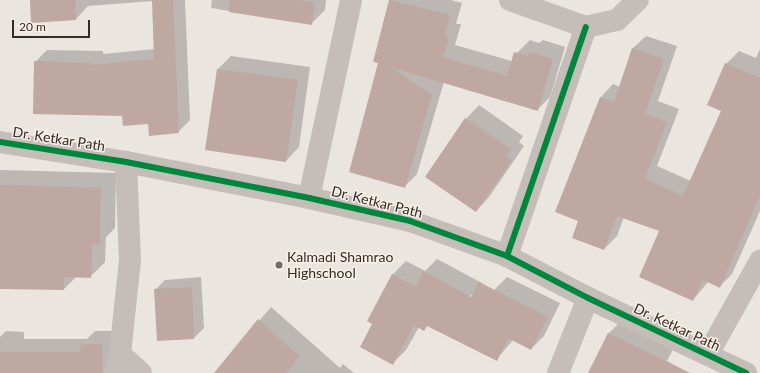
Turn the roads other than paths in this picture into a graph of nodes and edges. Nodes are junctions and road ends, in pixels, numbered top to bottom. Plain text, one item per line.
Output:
1 (351, 0) edge
2 (510, 0) edge
3 (638, 0) edge
4 (586, 27) junction
5 (0, 142) edge
6 (126, 162) junction
7 (309, 198) junction
8 (507, 256) junction
9 (760, 261) edge
10 (588, 298) junction
11 (708, 354) junction
12 (117, 363) edge
13 (141, 373) edge
14 (558, 373) edge
15 (746, 373) edge

1 - 7 street
2 - 4 street
3 - 4 street
4 - 8 street
5 - 6 street, Dr. Ketkar Path
6 - 7 street, Dr. Ketkar Path
6 - 12 street
7 - 8 street, Dr. Ketkar Path
8 - 10 street, Dr. Ketkar Path
9 - 11 street
10 - 11 street, Dr. Ketkar Path
10 - 14 street
11 - 15 street, Dr. Ketkar Path
12 - 13 street

